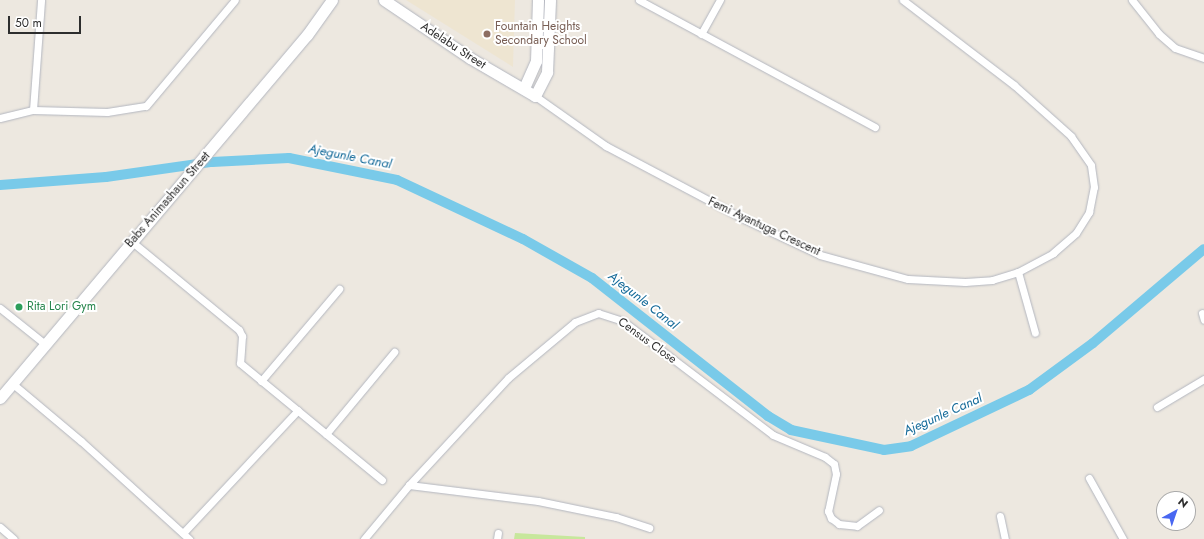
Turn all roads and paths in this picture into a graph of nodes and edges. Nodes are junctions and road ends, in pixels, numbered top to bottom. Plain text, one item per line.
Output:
1 (41, 0) edge
2 (235, 0) edge
3 (332, 0) edge
4 (384, 0) edge
5 (538, 0) edge
6 (550, 0) edge
7 (639, 0) edge
8 (720, 0) edge
9 (903, 0) edge
10 (1132, 0) edge
11 (702, 34) junction
12 (1204, 58) edge
13 (524, 88) junction
14 (535, 96) junction
15 (33, 110) junction
16 (0, 118) edge
17 (875, 127) dead end
18 (131, 242) junction
19 (1018, 272) junction
20 (339, 289) dead end
21 (0, 308) edge
22 (1035, 333) dead end
23 (45, 344) junction
24 (394, 352) dead end
25 (1204, 379) edge
26 (261, 381) junction
27 (12, 384) junction
28 (0, 398) edge
29 (1157, 407) dead end
30 (298, 410) junction
31 (326, 434) junction
32 (1089, 478) dead end
33 (382, 480) dead end
34 (409, 485) junction
35 (879, 510) dead end
36 (1000, 516) dead end
37 (0, 527) edge
38 (649, 528) dead end
39 (183, 533) junction
40 (14, 539) edge
41 (189, 539) edge
42 (364, 539) edge
43 (1005, 539) edge
44 (1123, 539) edge

1 - 15 street
2 - 15 street
3 - 18 main road, Babs Animashaun Street
4 - 13 main road, Adelabu Street
5 - 13 main road
6 - 14 main road
7 - 11 street
8 - 11 street
9 - 19 street, Femi Ayantuga Crescent
10 - 12 street
11 - 17 street
13 - 14 main road, Adelabu Street
14 - 19 street, Femi Ayantuga Crescent
15 - 16 street
18 - 23 main road, Babs Animashaun Street
18 - 26 street
19 - 22 street
20 - 26 street
21 - 23 street
23 - 27 main road, Babs Animashaun Street
24 - 31 street
25 - 29 street
26 - 30 street
27 - 28 main road, Babs Animashaun Street
27 - 39 street
30 - 31 street
30 - 39 street
31 - 33 street
32 - 44 street
34 - 35 street, Census Close
34 - 38 street
34 - 42 street, Census Close
36 - 43 street
37 - 40 street
39 - 41 street

